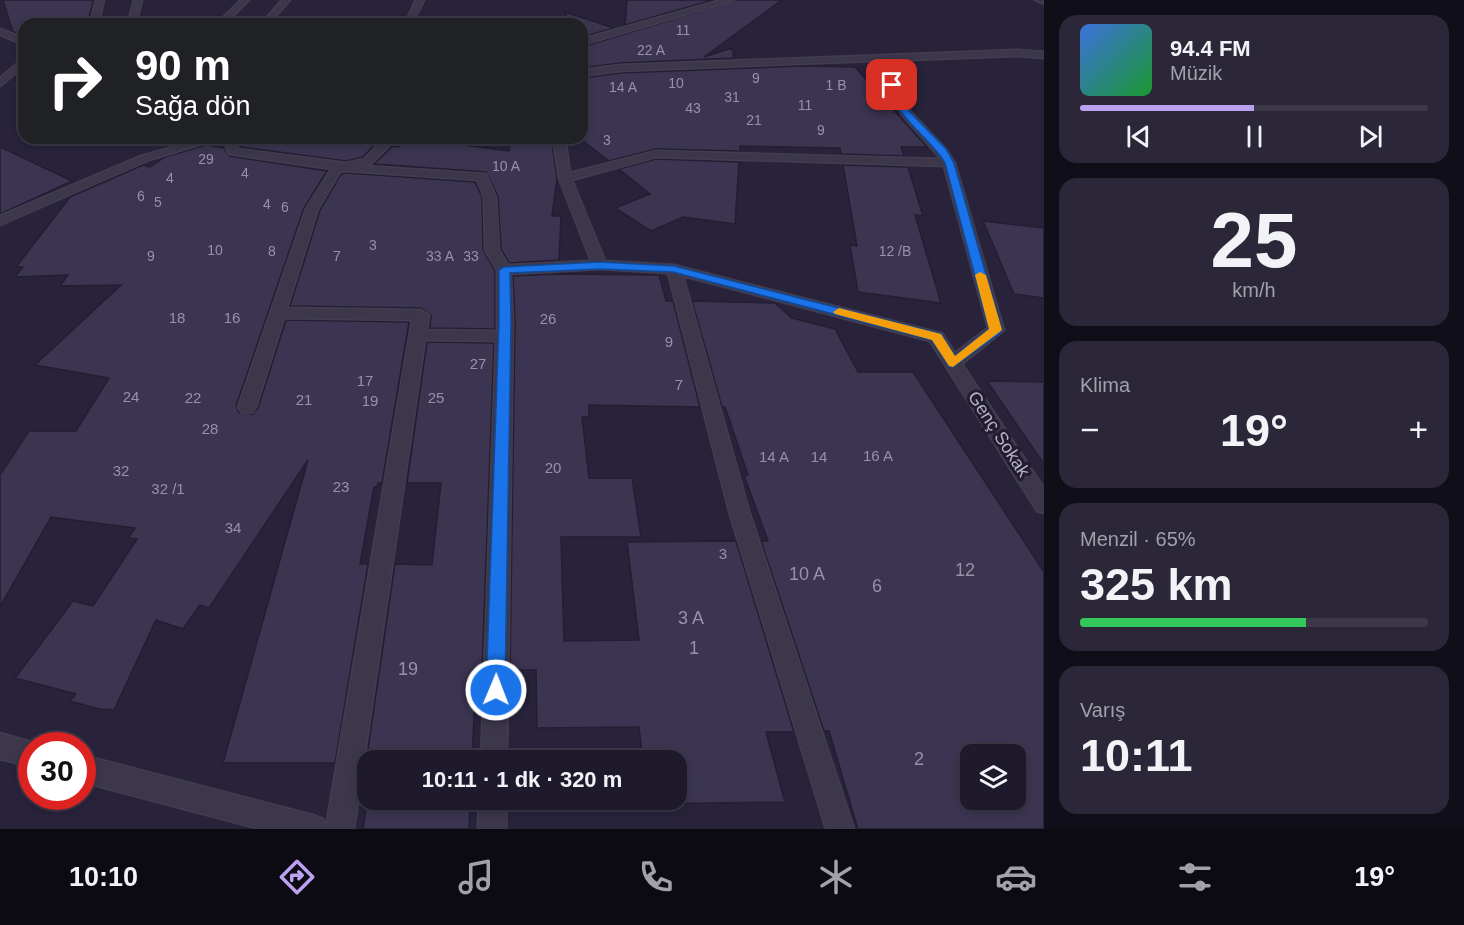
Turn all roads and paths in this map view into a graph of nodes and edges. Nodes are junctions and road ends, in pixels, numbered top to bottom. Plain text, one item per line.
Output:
1 (100, 0) edge
2 (138, 0) edge
3 (245, 0) edge
4 (286, 0) edge
5 (420, 0) edge
6 (730, 0) edge
7 (1039, 0) edge
8 (1044, 2) edge
9 (96, 18) edge
10 (134, 18) edge
11 (226, 18) edge
12 (270, 18) edge
13 (411, 18) edge
14 (0, 32) edge
15 (18, 38) edge
16 (588, 40) edge
17 (1044, 56) edge
18 (874, 58) junction
19 (18, 66) edge
20 (588, 72) edge
21 (0, 83) edge
22 (196, 144) edge
23 (230, 144) edge
24 (385, 144) edge
25 (560, 144) edge
26 (949, 163) junction
27 (351, 166) junction
28 (565, 178) junction
29 (0, 221) edge
30 (600, 266) junction
31 (674, 269) junction
32 (504, 270) junction
33 (278, 313) junction
34 (418, 335) junction
35 (504, 336) junction
36 (953, 363) junction
37 (247, 407) dead end
38 (1044, 505) edge
39 (0, 746) edge
40 (18, 750) edge
41 (494, 750) edge
42 (96, 772) edge
43 (493, 810) edge
44 (313, 829) edge
45 (340, 829) edge
46 (492, 829) edge
47 (840, 829) edge

1 - 9 street
2 - 10 street
3 - 11 street
4 - 12 street
5 - 13 street
6 - 16 street
7 - 8 street
14 - 15 street
17 - 18 street
18 - 20 street
18 - 26 street
19 - 21 street
22 - 29 street
23 - 27 street
24 - 27 street
25 - 28 street
26 - 28 street
26 - 36 street
27 - 32 street
27 - 33 street
28 - 30 street
30 - 31 street, Genç Sokak
30 - 32 street, Genç Sokak
31 - 36 street, Genç Sokak
31 - 47 street
32 - 35 street
33 - 34 street
33 - 37 street
34 - 35 street
34 - 45 street
35 - 41 street
36 - 38 street, Genç Sokak
39 - 40 street
42 - 44 street
43 - 46 street

